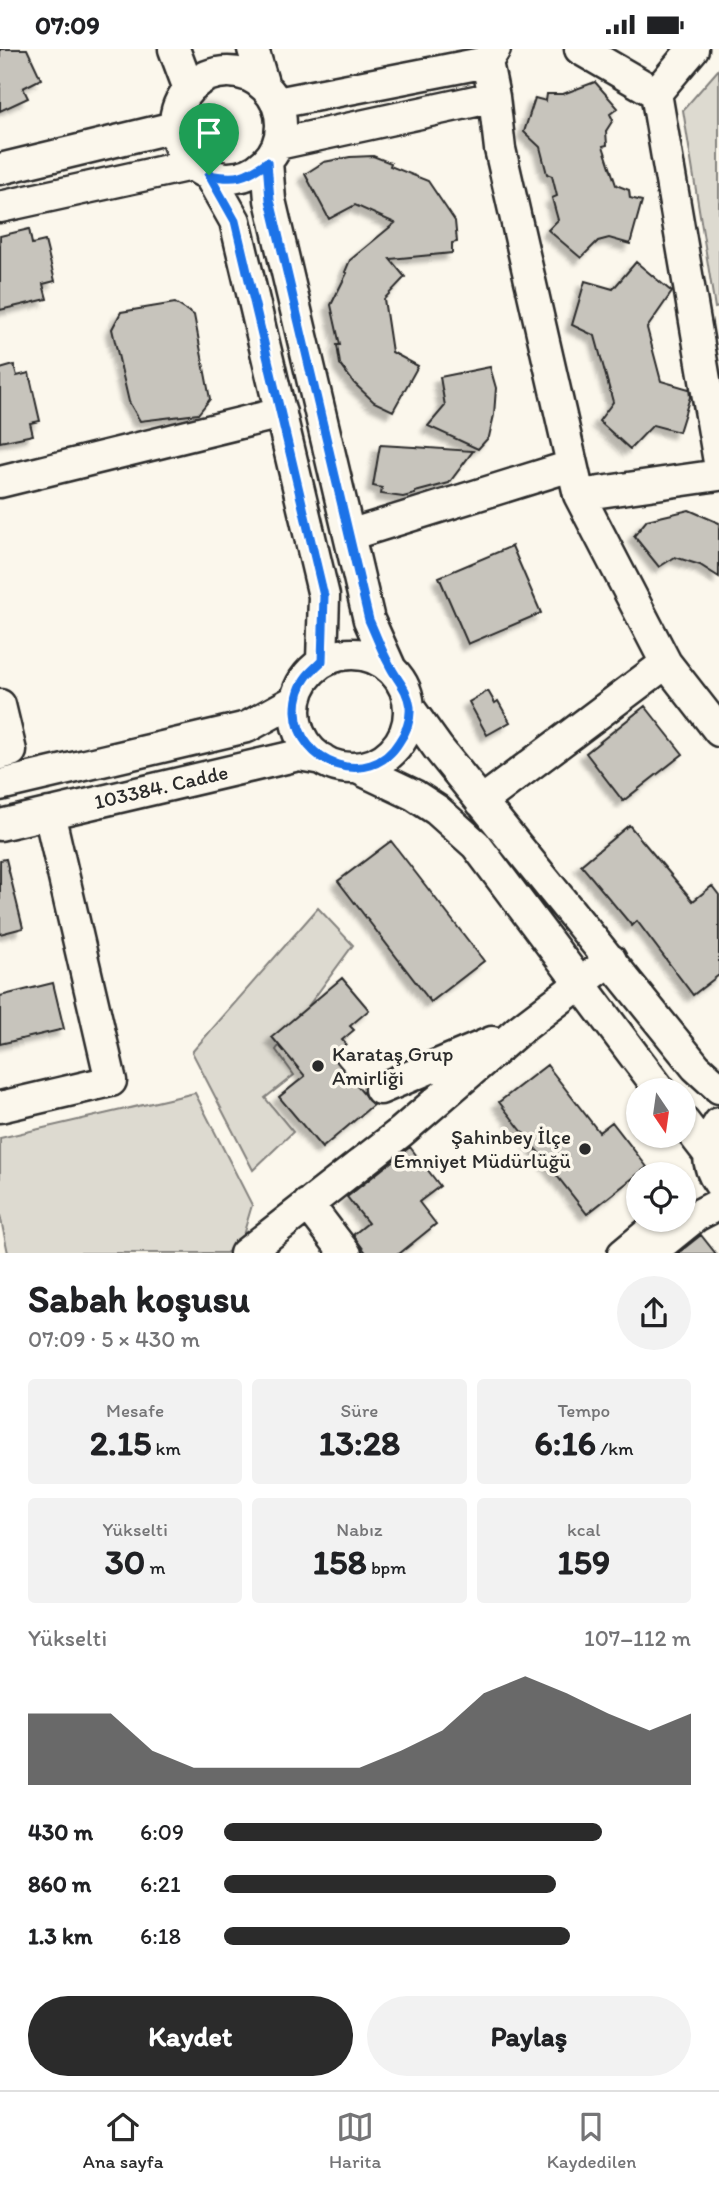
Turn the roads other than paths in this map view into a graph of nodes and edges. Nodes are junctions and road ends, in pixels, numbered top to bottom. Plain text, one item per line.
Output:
1 (174, 49) edge
2 (253, 49) edge
3 (580, 49) edge
4 (693, 49) edge
5 (491, 55) edge
6 (221, 61) edge
7 (189, 89) junction
8 (656, 93) junction
9 (271, 95) junction
10 (494, 97) junction
11 (174, 127) junction
12 (272, 153) junction
13 (0, 169) edge
14 (200, 170) junction
15 (0, 207) edge
16 (281, 413) junction
17 (719, 462) edge
18 (571, 466) junction
19 (719, 475) edge
20 (0, 482) edge
21 (579, 495) junction
22 (349, 535) junction
23 (322, 661) junction
24 (666, 663) junction
25 (390, 667) junction
26 (296, 700) junction
27 (0, 705) edge
28 (410, 709) junction
29 (719, 731) edge
30 (0, 754) edge
31 (322, 759) junction
32 (357, 768) junction
33 (0, 786) edge
34 (481, 802) junction
35 (49, 813) junction
36 (0, 825) edge
37 (611, 960) junction
38 (580, 983) junction
39 (518, 1031) junction
40 (651, 1078) edge
41 (719, 1088) edge
42 (380, 1089) dead end
43 (0, 1107) edge
44 (719, 1123) edge
45 (696, 1144) edge
46 (715, 1180) edge
47 (696, 1195) edge
48 (308, 1205) junction
49 (650, 1232) edge
50 (246, 1253) edge
51 (345, 1253) edge
52 (624, 1253) edge
53 (650, 1253) edge

1 - 7 street
2 - 9 street
3 - 8 street
4 - 8 street
5 - 9 street
5 - 10 street
6 - 7 street
6 - 9 street
7 - 11 street
8 - 17 street
9 - 12 street
10 - 12 street
10 - 18 street
11 - 13 street
11 - 14 street
12 - 14 street
12 - 22 street
14 - 15 street
14 - 16 street
16 - 20 street
16 - 23 street
18 - 21 street
18 - 22 street
19 - 21 street
21 - 24 street
22 - 25 street
23 - 25 street
23 - 26 street
24 - 29 street
24 - 34 street
25 - 28 street
26 - 31 street
26 - 33 street
27 - 30 street
28 - 32 street
28 - 34 street
31 - 32 street
31 - 35 street, 103384. Cadde
32 - 38 street
34 - 37 street
35 - 36 street, 103384. Cadde
35 - 43 street
37 - 38 street
37 - 41 street
38 - 39 street
38 - 40 street
39 - 42 street
39 - 48 street
44 - 46 street
45 - 46 street
46 - 47 street
46 - 53 street
48 - 50 street
48 - 51 street
49 - 52 street

